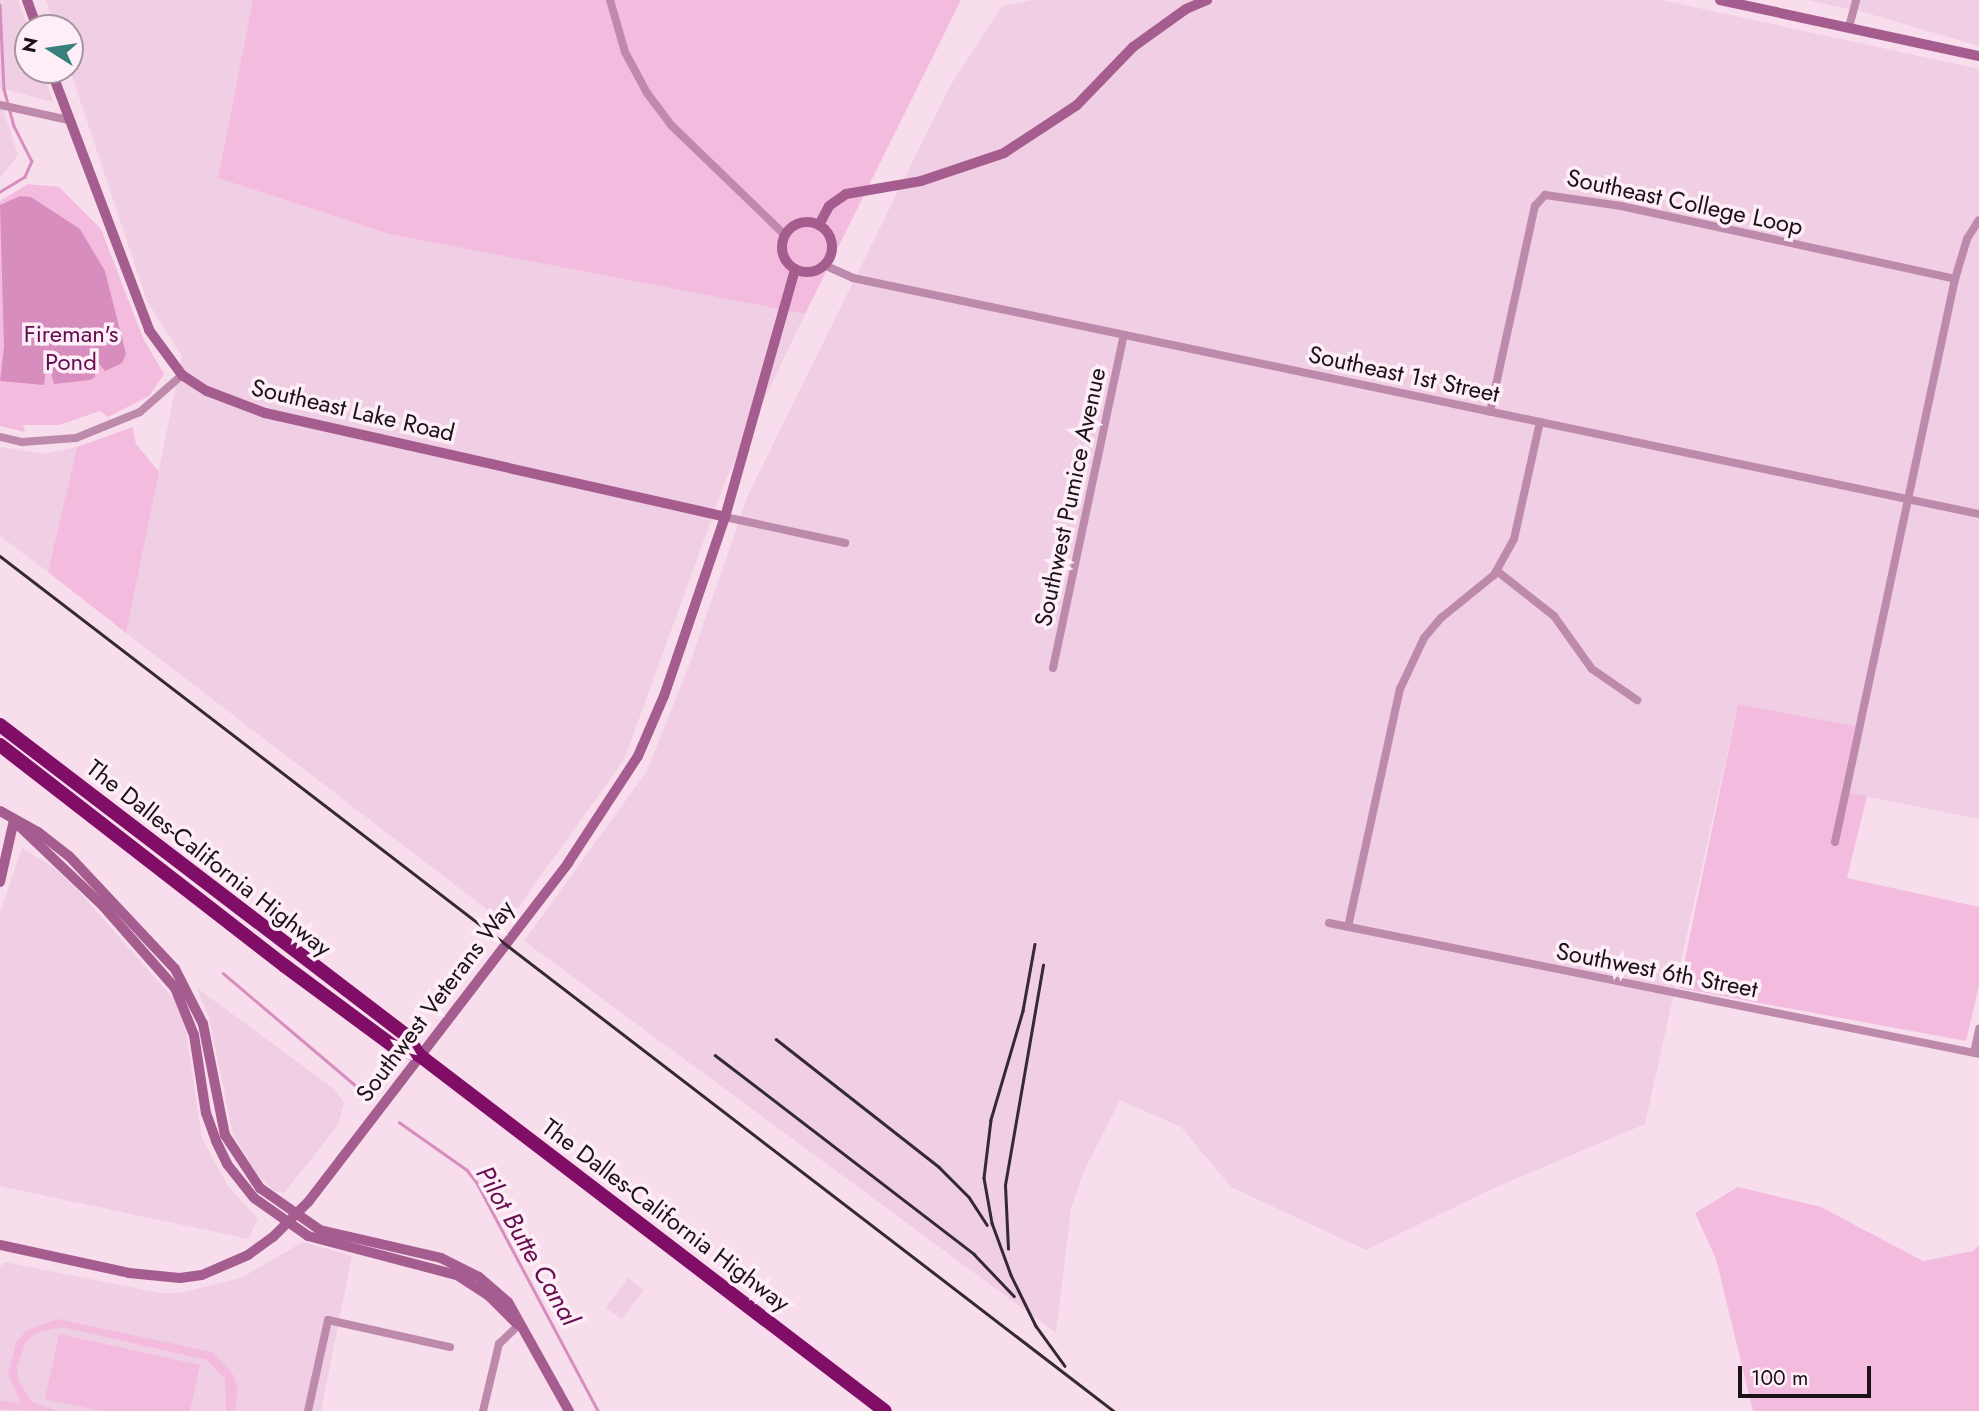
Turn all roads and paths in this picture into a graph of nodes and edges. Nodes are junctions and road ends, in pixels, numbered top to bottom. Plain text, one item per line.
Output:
1 (610, 0) edge
2 (1207, 0) edge
3 (1720, 0) edge
4 (1856, 0) edge
5 (1849, 27) junction
6 (1979, 56) edge
7 (56, 84) edge
8 (0, 105) edge
9 (68, 120) junction
10 (1979, 220) edge
11 (819, 225) junction
12 (785, 235) junction
13 (824, 265) junction
14 (795, 269) junction
15 (1955, 278) junction
16 (1124, 335) junction
17 (182, 374) junction
18 (1490, 412) junction
19 (1541, 422) junction
20 (0, 437) edge
21 (1909, 499) junction
22 (1979, 514) edge
23 (725, 517) junction
24 (845, 543) dead end
25 (1497, 571) junction
26 (1054, 668) dead end
27 (1637, 700) dead end
28 (0, 725) edge
29 (0, 746) edge
30 (0, 811) edge
31 (14, 820) junction
32 (130, 825) junction
33 (106, 827) junction
34 (1835, 842) dead end
35 (0, 882) edge
36 (1329, 923) dead end
37 (1348, 927) junction
38 (1979, 1029) edge
39 (1976, 1053) edge
40 (419, 1055) junction
41 (291, 1220) junction
42 (0, 1245) edge
43 (519, 1325) junction
44 (450, 1347) dead end
45 (308, 1411) edge
46 (483, 1411) edge
47 (569, 1411) edge
48 (885, 1411) edge

1 - 12 street
2 - 11 main road
3 - 5 main road
4 - 5 street
5 - 6 main road
7 - 9 main road, Southeast Lake Road
8 - 9 street
9 - 17 main road, Southeast Lake Road
10 - 15 street
11 - 12 main road
11 - 13 main road
12 - 14 main road
13 - 14 main road
13 - 16 street, Southeast 1st Street
14 - 23 main road, Southwest Veterans Way
15 - 18 street, Southeast College Loop
15 - 21 street
16 - 18 street, Southeast 1st Street
16 - 26 street, Southwest Pumice Avenue
17 - 20 street
17 - 23 main road, Southeast Lake Road
18 - 19 street, Southeast 1st Street
19 - 21 street, Southeast 1st Street
19 - 25 street
21 - 22 street, Southeast 1st Street
21 - 34 street
23 - 24 street, Southeast Lake Road
23 - 40 main road, Southwest Veterans Way
25 - 27 street
25 - 37 street
28 - 32 highway, The Dalles-California Highway
29 - 33 highway, The Dalles-California Highway
30 - 31 main road
31 - 35 main road
31 - 41 main road
32 - 33 highway
32 - 40 highway, The Dalles-California Highway
33 - 40 highway, The Dalles-California Highway
36 - 37 street, Southwest 6th Street
37 - 39 street, Southwest 6th Street
38 - 39 street
40 - 41 main road, Southwest Veterans Way
40 - 48 highway, The Dalles-California Highway
41 - 42 main road, Southwest Veterans Way
41 - 43 main road
43 - 46 street
43 - 47 main road
44 - 45 street

